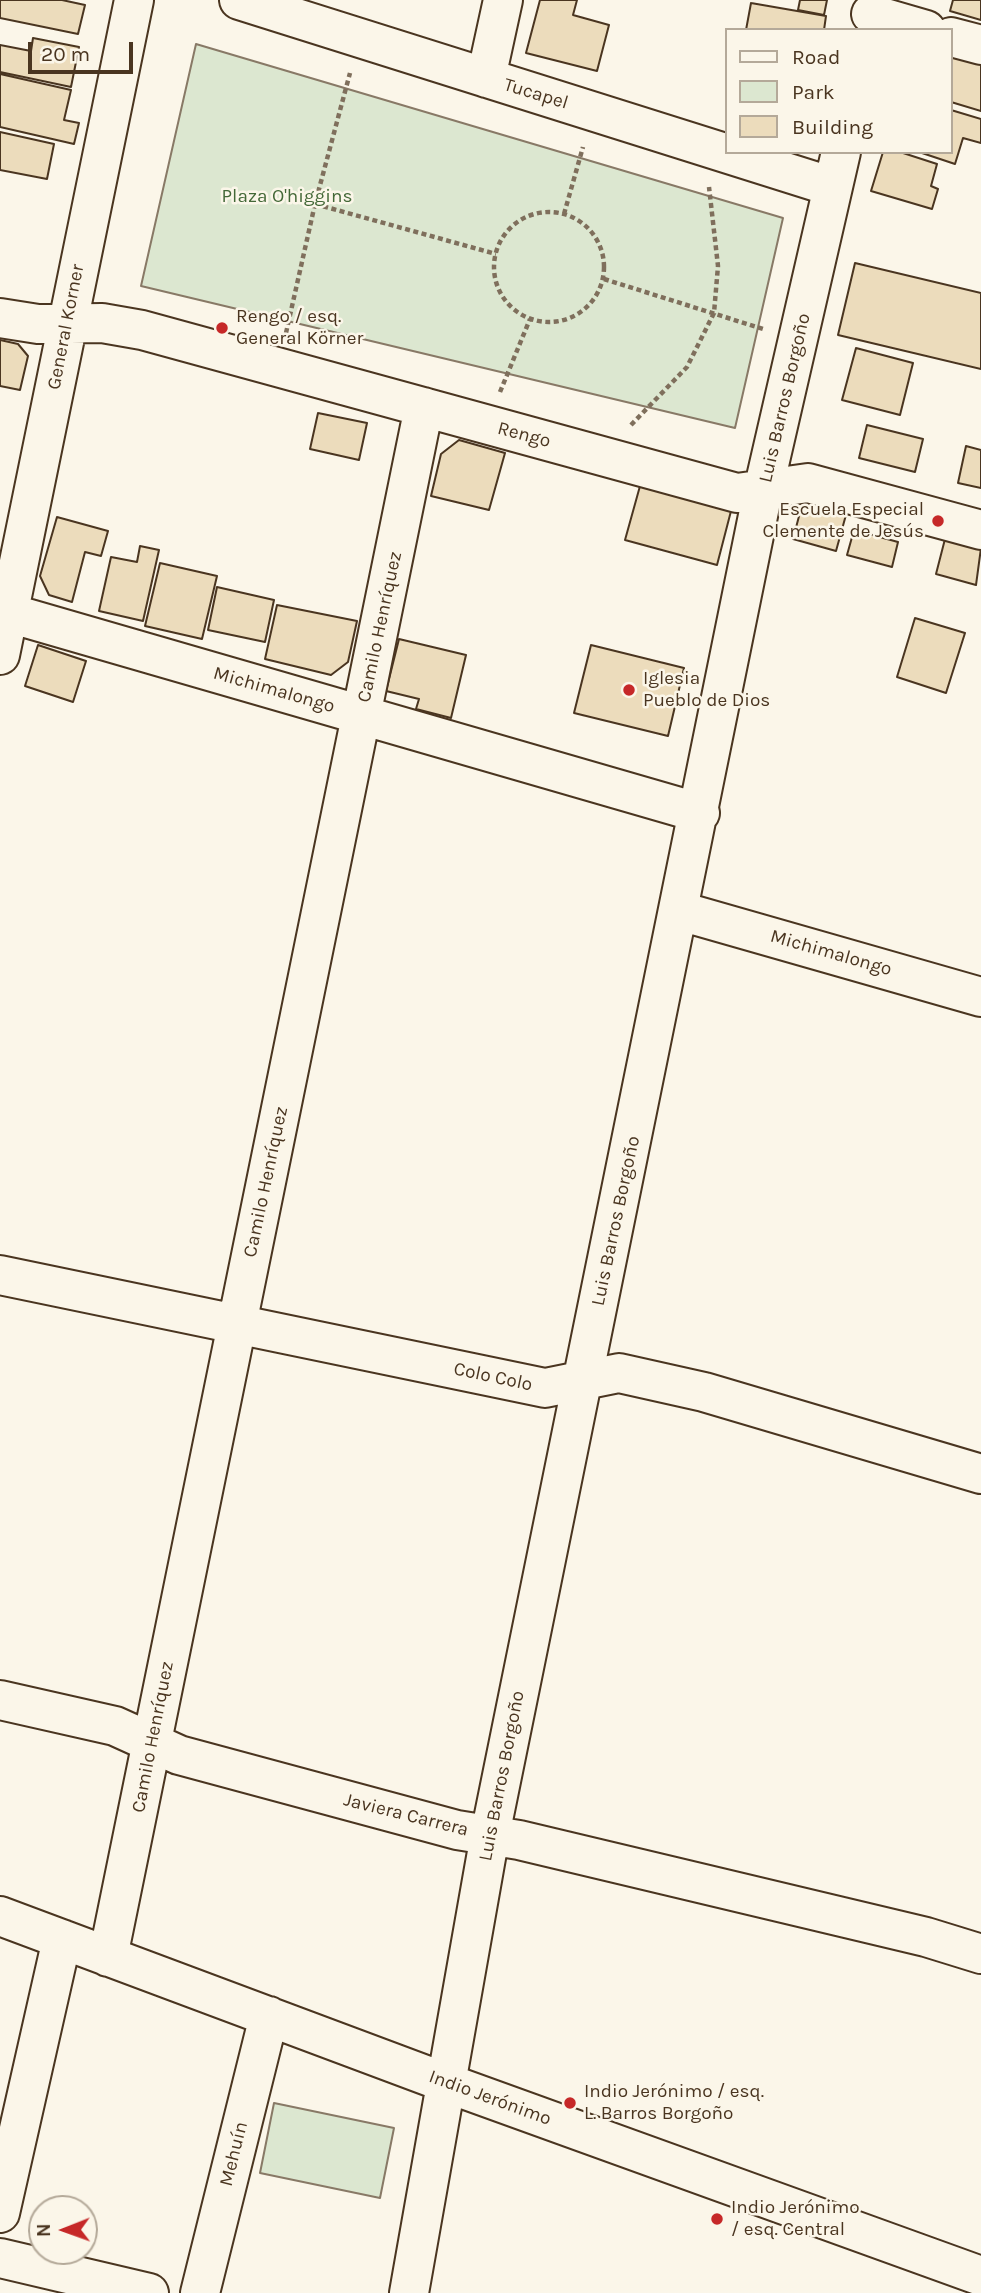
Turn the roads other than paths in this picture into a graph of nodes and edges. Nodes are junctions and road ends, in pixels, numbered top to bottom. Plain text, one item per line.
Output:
1 (134, 0) edge
2 (240, 0) edge
3 (503, 0) edge
4 (871, 15) edge
5 (919, 28) edge
6 (953, 38) edge
7 (981, 46) edge
8 (486, 78) junction
9 (726, 150) edge
10 (750, 154) edge
11 (837, 170) edge
12 (0, 318) edge
13 (66, 323) junction
14 (424, 407) junction
15 (763, 491) junction
16 (981, 530) edge
17 (9, 612) junction
18 (0, 655) edge
19 (362, 715) junction
20 (700, 813) junction
21 (680, 911) junction
22 (981, 998) edge
23 (0, 1275) edge
24 (237, 1324) junction
25 (584, 1380) junction
26 (981, 1474) edge
27 (0, 1700) edge
28 (152, 1742) junction
29 (490, 1835) junction
30 (0, 1916) edge
31 (62, 1940) junction
32 (981, 1954) edge
33 (108, 1956) junction
34 (269, 2016) junction
35 (444, 2082) junction
36 (0, 2213) edge
37 (0, 2258) edge
38 (981, 2276) edge
39 (149, 2293) edge
40 (200, 2293) edge
41 (409, 2293) edge

1 - 13 street, General Korner
2 - 8 street, Tucapel
3 - 8 street
4 - 5 street
6 - 7 street
8 - 9 street, Tucapel
10 - 11 street, Tucapel
11 - 15 street, Luis Barros Borgoño
12 - 13 street, Rengo
13 - 14 street, Rengo
13 - 17 street, General Korner
14 - 15 street, Rengo
14 - 19 street, Camilo Henríquez
15 - 16 street, Rengo
15 - 20 street, Luis Barros Borgoño
17 - 18 street, General Korner
17 - 19 street, Michimalongo
19 - 20 street, Michimalongo
19 - 24 street, Camilo Henríquez
20 - 21 street, Luis Barros Borgoño
21 - 22 street, Michimalongo
21 - 25 street, Luis Barros Borgoño
23 - 24 street, Colo Colo
24 - 25 street, Colo Colo
24 - 28 street, Camilo Henríquez
25 - 26 street, Colo Colo
25 - 29 street, Luis Barros Borgoño
27 - 28 street, Javiera Carrera
28 - 29 street, Javiera Carrera
28 - 33 street, Camilo Henríquez
29 - 32 street, Javiera Carrera
29 - 35 street, Luis Barros Borgoño
30 - 31 street, Indio Jerónimo
31 - 33 street, Indio Jerónimo
31 - 36 street
33 - 34 street, Indio Jerónimo
34 - 35 street, Indio Jerónimo
34 - 40 street, Mehuín
35 - 38 street, Indio Jerónimo
35 - 41 street, Luis Barros Borgoño
37 - 39 street

